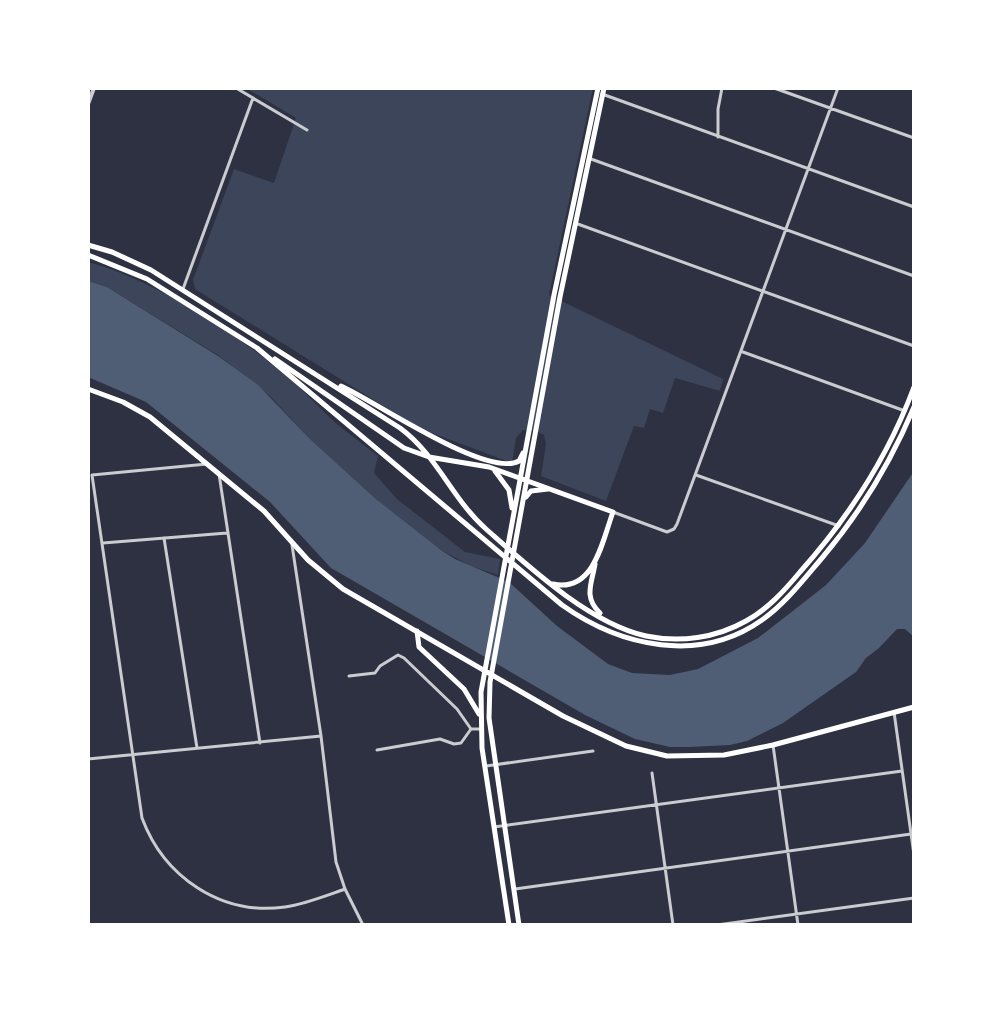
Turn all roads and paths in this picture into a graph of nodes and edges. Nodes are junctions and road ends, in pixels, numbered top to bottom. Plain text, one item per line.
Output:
1 (94, 88) edge
2 (236, 88) edge
3 (722, 88) edge
4 (774, 88) edge
5 (838, 88) edge
6 (601, 91) edge
7 (253, 98) junction
8 (88, 104) edge
9 (831, 108) junction
10 (307, 130) dead end
11 (718, 137) junction
12 (914, 138) edge
13 (586, 157) junction
14 (808, 169) junction
15 (914, 207) edge
16 (572, 221) junction
17 (786, 230) junction
18 (88, 245) edge
19 (88, 255) edge
20 (914, 276) edge
21 (183, 289) junction
22 (764, 291) junction
23 (914, 346) edge
24 (257, 348) junction
25 (742, 352) junction
26 (328, 381) junction
27 (914, 387) edge
28 (88, 389) edge
29 (914, 407) edge
30 (905, 411) junction
31 (533, 434) junction
32 (207, 464) junction
33 (489, 467) junction
34 (219, 474) junction
35 (696, 475) junction
36 (524, 478) junction
37 (554, 489) junction
38 (613, 512) junction
39 (511, 525) junction
40 (839, 526) junction
41 (518, 529) junction
42 (227, 533) junction
43 (164, 538) junction
44 (292, 541) junction
45 (103, 543) junction
46 (596, 558) junction
47 (551, 583) junction
48 (610, 622) junction
49 (417, 631) junction
50 (349, 676) dead end
51 (483, 677) junction
52 (464, 689) junction
53 (914, 707) edge
54 (897, 711) junction
55 (480, 718) junction
56 (471, 729) junction
57 (481, 729) junction
58 (321, 736) junction
59 (260, 743) junction
60 (773, 745) junction
61 (197, 748) junction
62 (377, 750) dead end
63 (593, 751) dead end
64 (134, 755) junction
65 (88, 759) edge
66 (496, 764) junction
67 (485, 766) junction
68 (902, 771) junction
69 (652, 773) dead end
70 (779, 788) junction
71 (656, 805) junction
72 (505, 826) junction
73 (494, 827) junction
74 (911, 834) junction
75 (788, 851) junction
76 (914, 855) edge
77 (665, 868) junction
78 (345, 889) junction
79 (514, 889) junction
80 (914, 898) edge
81 (797, 914) junction
82 (363, 925) edge
83 (509, 925) edge
84 (519, 925) edge
85 (673, 925) edge
86 (717, 925) edge
87 (798, 925) edge

1 - 8 street
2 - 7 street
3 - 11 street
4 - 9 street
5 - 9 street
6 - 11 street
6 - 13 main road
7 - 10 street
7 - 21 street
9 - 12 street
9 - 14 street
11 - 14 street
13 - 16 main road
13 - 17 street
14 - 15 street
14 - 17 street
16 - 22 street
16 - 31 main road
17 - 20 street
17 - 22 street
18 - 21 main road
19 - 24 main road
21 - 26 main road
22 - 23 street
22 - 25 street
24 - 29 main road
24 - 33 main road
25 - 30 street
25 - 35 street
26 - 31 main road
26 - 47 main road
27 - 30 main road
28 - 32 main road
30 - 40 main road
31 - 36 main road
32 - 34 main road
32 - 45 street
33 - 36 main road
33 - 39 main road
34 - 42 street
34 - 44 main road
35 - 38 street
35 - 40 street
36 - 37 main road
36 - 39 main road
36 - 41 main road
37 - 38 main road
37 - 41 main road
38 - 46 main road
39 - 51 main road
40 - 48 main road
41 - 66 main road
42 - 43 street
42 - 59 street
43 - 45 street
43 - 61 street
44 - 49 main road
44 - 58 street
45 - 64 street
46 - 47 main road
46 - 48 main road
47 - 48 main road
49 - 52 main road
49 - 60 main road
50 - 56 street
51 - 52 main road
51 - 55 main road
52 - 55 main road
53 - 54 main road
54 - 60 main road
54 - 68 street
55 - 57 main road
56 - 57 street
56 - 62 street
57 - 67 main road
58 - 59 street
58 - 78 street
59 - 61 street
60 - 70 street
61 - 64 street
63 - 66 street
64 - 65 street
64 - 78 street
66 - 67 street
66 - 72 main road
67 - 73 main road
68 - 70 street
68 - 74 street
69 - 71 street
70 - 71 street
70 - 75 street
71 - 72 street
71 - 77 street
72 - 73 street
72 - 79 main road
73 - 83 main road
74 - 75 street
74 - 76 street
75 - 77 street
75 - 81 street
77 - 79 street
77 - 85 street
78 - 82 street
79 - 84 main road
80 - 81 street
81 - 86 street
81 - 87 street

